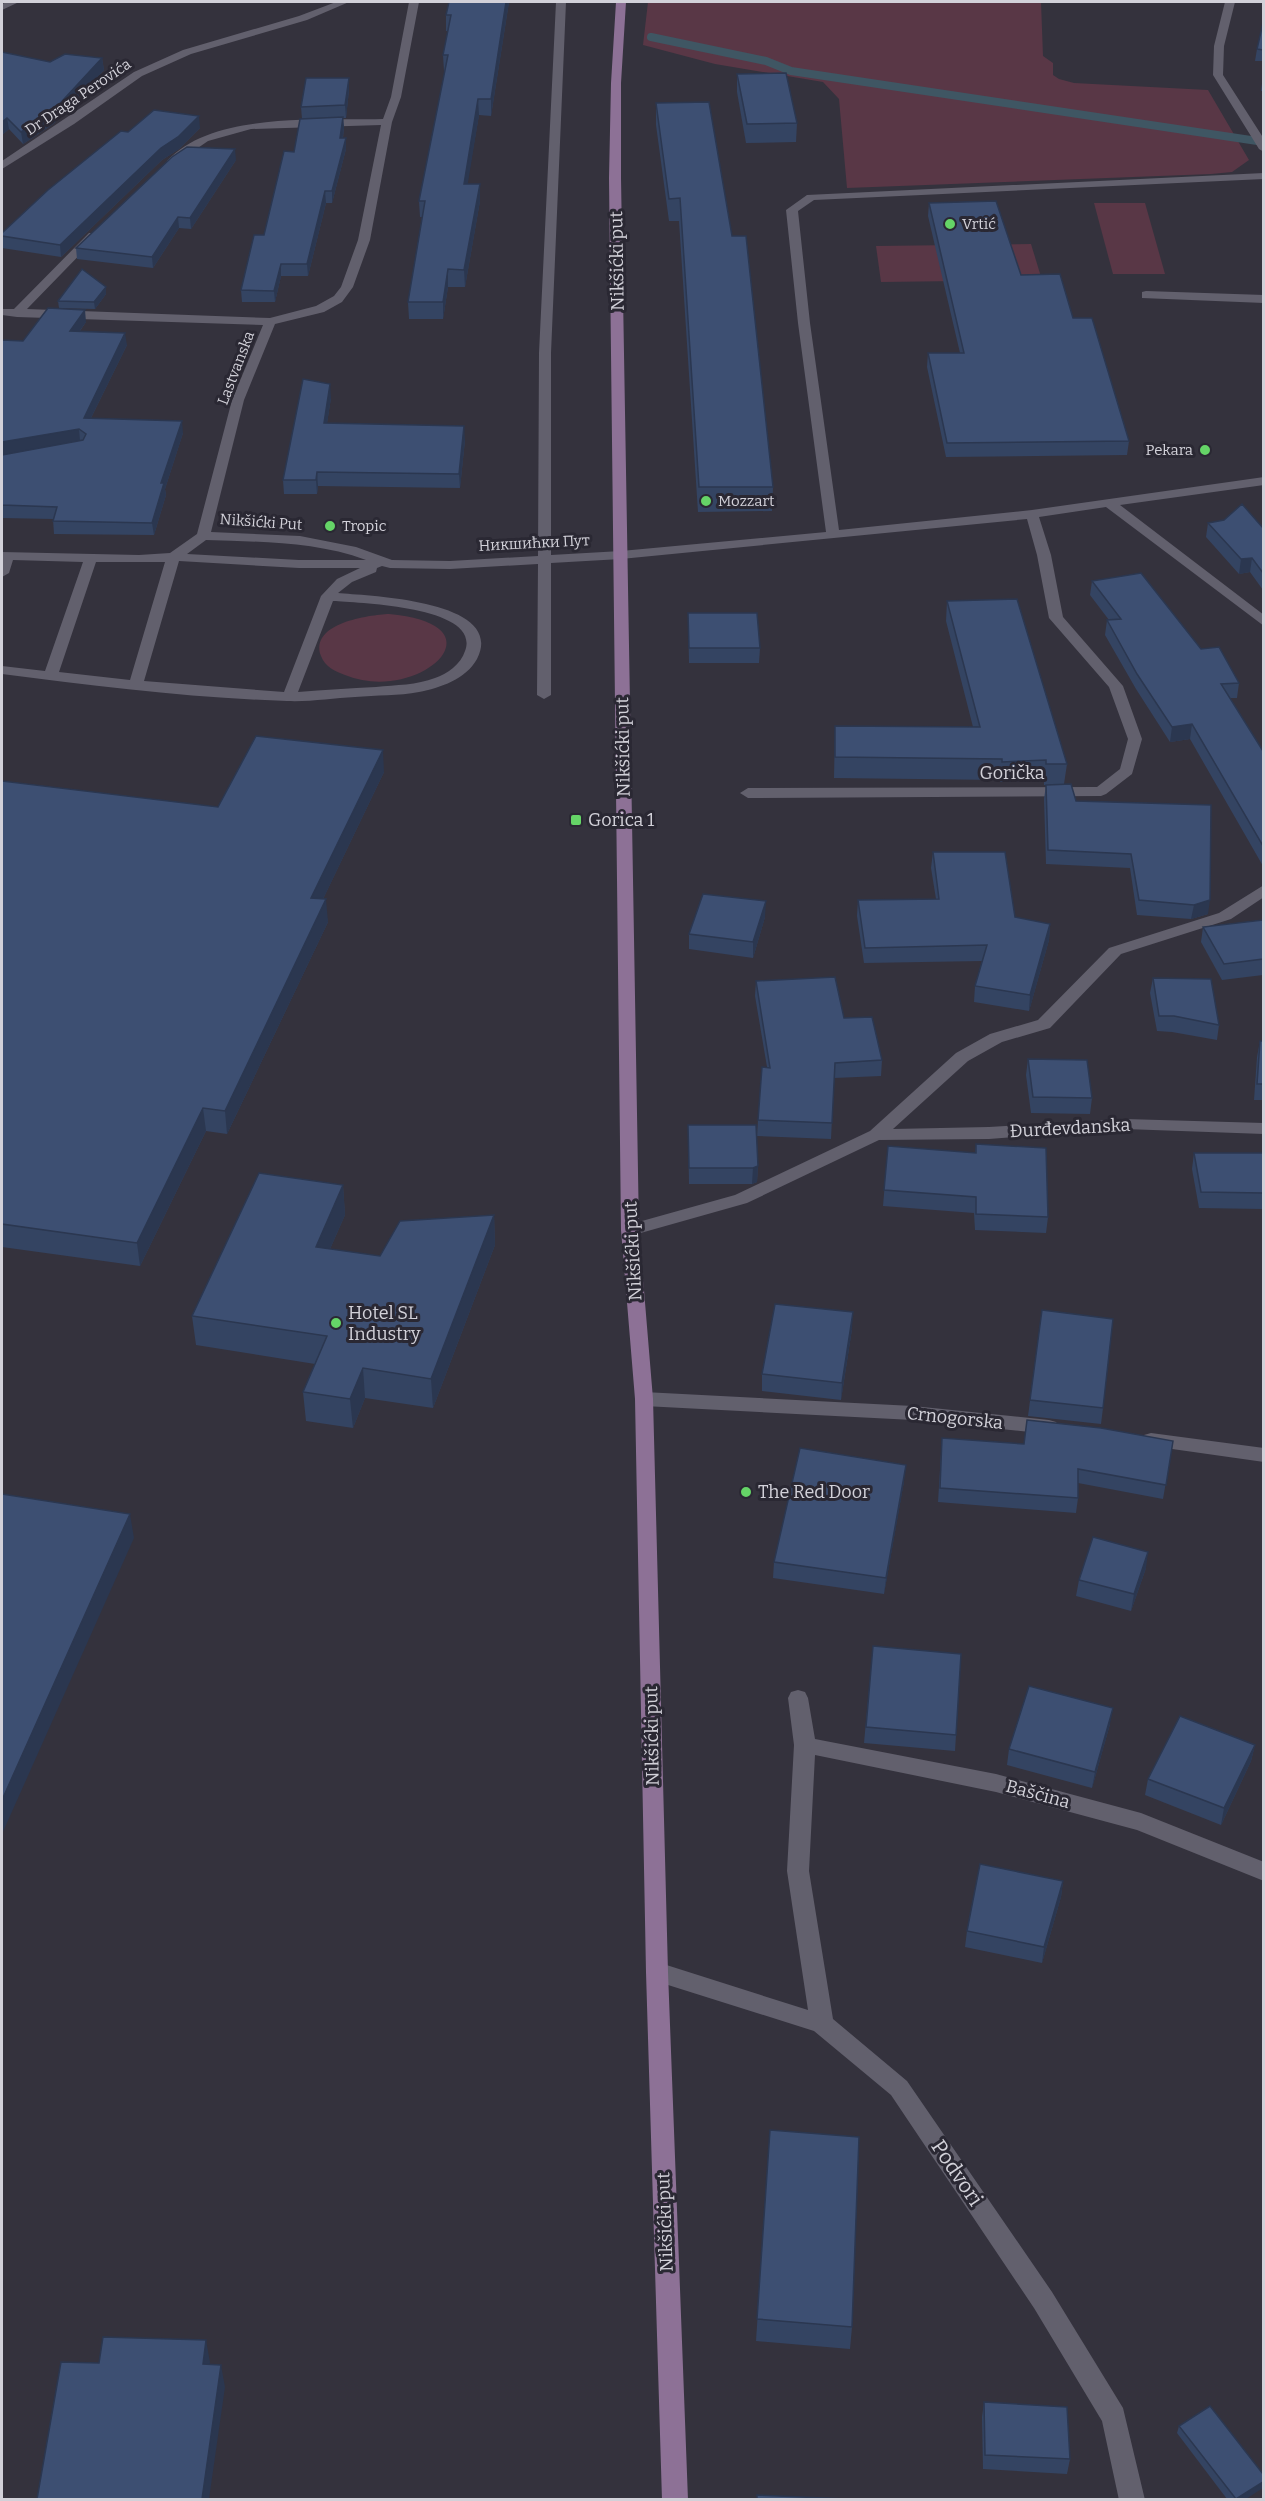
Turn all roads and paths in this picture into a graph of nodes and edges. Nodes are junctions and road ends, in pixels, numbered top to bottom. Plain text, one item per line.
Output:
1 (14, 2) edge
2 (344, 2) edge
3 (414, 2) edge
4 (561, 2) edge
5 (621, 2) edge
6 (1230, 2) edge
7 (2, 7) edge
8 (387, 122) junction
9 (1260, 144) edge
10 (2, 156) edge
11 (17, 156) junction
12 (2, 166) edge
13 (160, 172) edge
14 (1263, 176) edge
15 (103, 225) edge
16 (1146, 295) dead end
17 (1263, 299) edge
18 (2, 312) edge
19 (17, 313) junction
20 (270, 322) junction
21 (1263, 481) edge
22 (1108, 503) junction
23 (1032, 514) junction
24 (833, 535) junction
25 (203, 536) junction
26 (621, 555) junction
27 (5, 556) edge
28 (173, 557) junction
29 (90, 558) junction
30 (543, 559) junction
31 (390, 564) junction
32 (450, 565) joint
33 (2, 573) edge
34 (328, 596) junction
35 (1263, 622) edge
36 (2, 670) edge
37 (50, 676) junction
38 (136, 685) junction
39 (544, 695) dead end
40 (289, 697) junction
41 (748, 793) dead end
42 (1263, 890) edge
43 (1263, 1129) edge
44 (876, 1135) junction
45 (630, 1230) junction
46 (644, 1399) junction
47 (1064, 1429) edge
48 (1134, 1437) edge
49 (1263, 1455) edge
50 (798, 1698) dead end
51 (805, 1745) junction
52 (1263, 1872) edge
53 (657, 1972) junction
54 (822, 2024) junction
55 (675, 2499) edge
56 (1132, 2499) edge

1 - 7 street
2 - 11 street, Dr Draga Perovića
3 - 8 street, Lastvanska
4 - 30 street
5 - 26 main road, Nikšićki put
6 - 9 street
8 - 13 street
8 - 20 street, Lastvanska
10 - 11 street
11 - 12 street, Dr Draga Perovića
14 - 24 street
15 - 19 street
16 - 17 street
18 - 19 street
19 - 20 street
20 - 25 street, Lastvanska
21 - 22 street
22 - 23 street
22 - 35 street
23 - 24 street
23 - 41 street, Gorička
24 - 26 street
25 - 28 street, Nikšićki Put
25 - 31 street, Nikšićki Put
26 - 30 street, Никшићки Пут
26 - 45 main road, Nikšićki put
27 - 29 street
27 - 33 street
28 - 29 street
28 - 31 street
28 - 38 street
29 - 37 street
30 - 32 street, Никшићки Пут
30 - 39 street
31 - 32 street, Nikšićki Put
31 - 34 street
34 - 40 street
34 - 40 street
36 - 37 street
37 - 38 street
38 - 40 street
42 - 44 street, Đurđevdanska
43 - 44 street, Đurđevdanska
44 - 45 street, Đurđevdanska
45 - 46 main road, Nikšićki put
46 - 47 street, Crnogorska
46 - 53 main road, Nikšićki put
48 - 49 street
50 - 51 street
51 - 52 street, Baščina
51 - 54 street
53 - 54 street, Podvori
53 - 55 main road, Nikšićki put
54 - 56 street, Podvori

